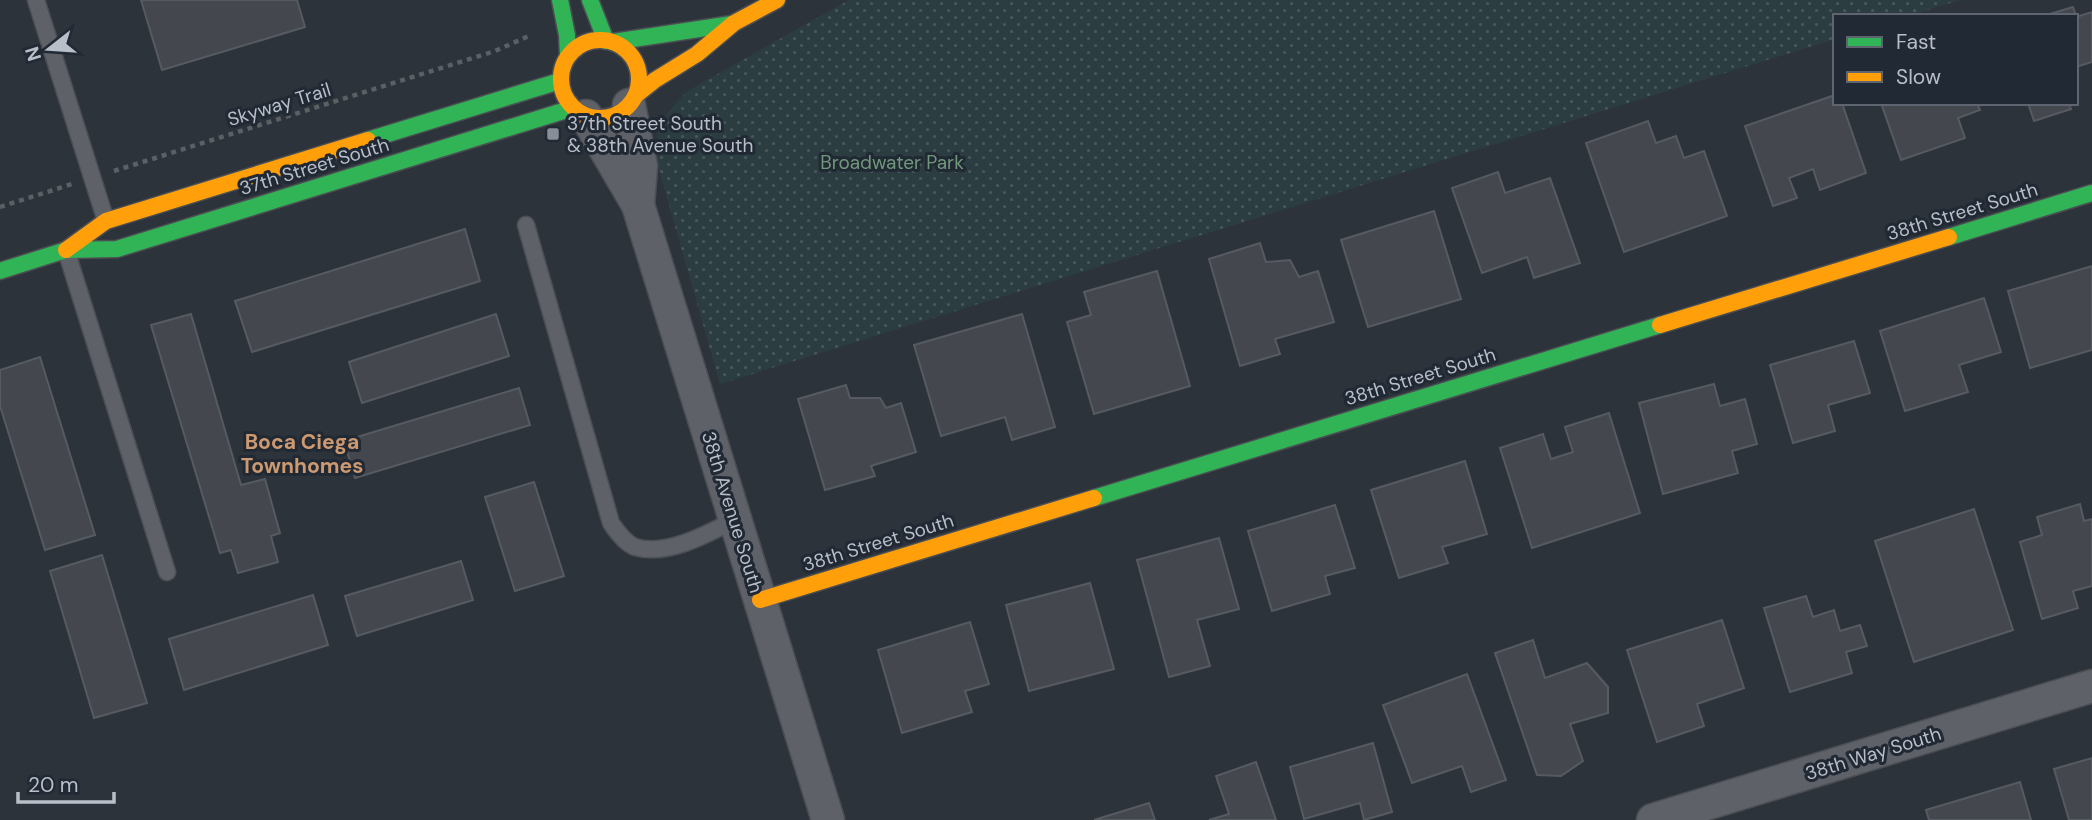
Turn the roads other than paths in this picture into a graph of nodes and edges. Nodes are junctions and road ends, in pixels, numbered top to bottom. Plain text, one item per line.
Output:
1 (36, 0) edge
2 (560, 0) edge
3 (590, 0) edge
4 (777, 0) edge
5 (734, 23) junction
6 (610, 41) junction
7 (568, 56) junction
8 (560, 81) junction
9 (632, 100) junction
10 (580, 112) junction
11 (2092, 193) edge
12 (638, 205) junction
13 (106, 221) junction
14 (526, 225) dead end
15 (66, 250) junction
16 (0, 271) edge
17 (736, 519) junction
18 (167, 572) dead end
19 (760, 600) junction
20 (2092, 686) edge
21 (828, 820) edge
22 (1653, 820) edge

1 - 13 lane
2 - 7 street
3 - 6 street
4 - 5 street
5 - 6 street
5 - 9 street
6 - 7 street
6 - 9 street
7 - 8 street
8 - 10 street
8 - 13 street, 37th Street South
9 - 10 street
9 - 12 street, 38th Avenue South
10 - 12 street, 38th Avenue South
10 - 15 street, 37th Street South
11 - 19 street, 38th Street South
12 - 17 street, 38th Avenue South
13 - 15 street, 37th Street South
14 - 17 lane
15 - 16 street, 37th Street South
15 - 18 lane
17 - 19 street, 38th Avenue South
19 - 21 street, 38th Avenue South
20 - 22 street, 38th Way South

